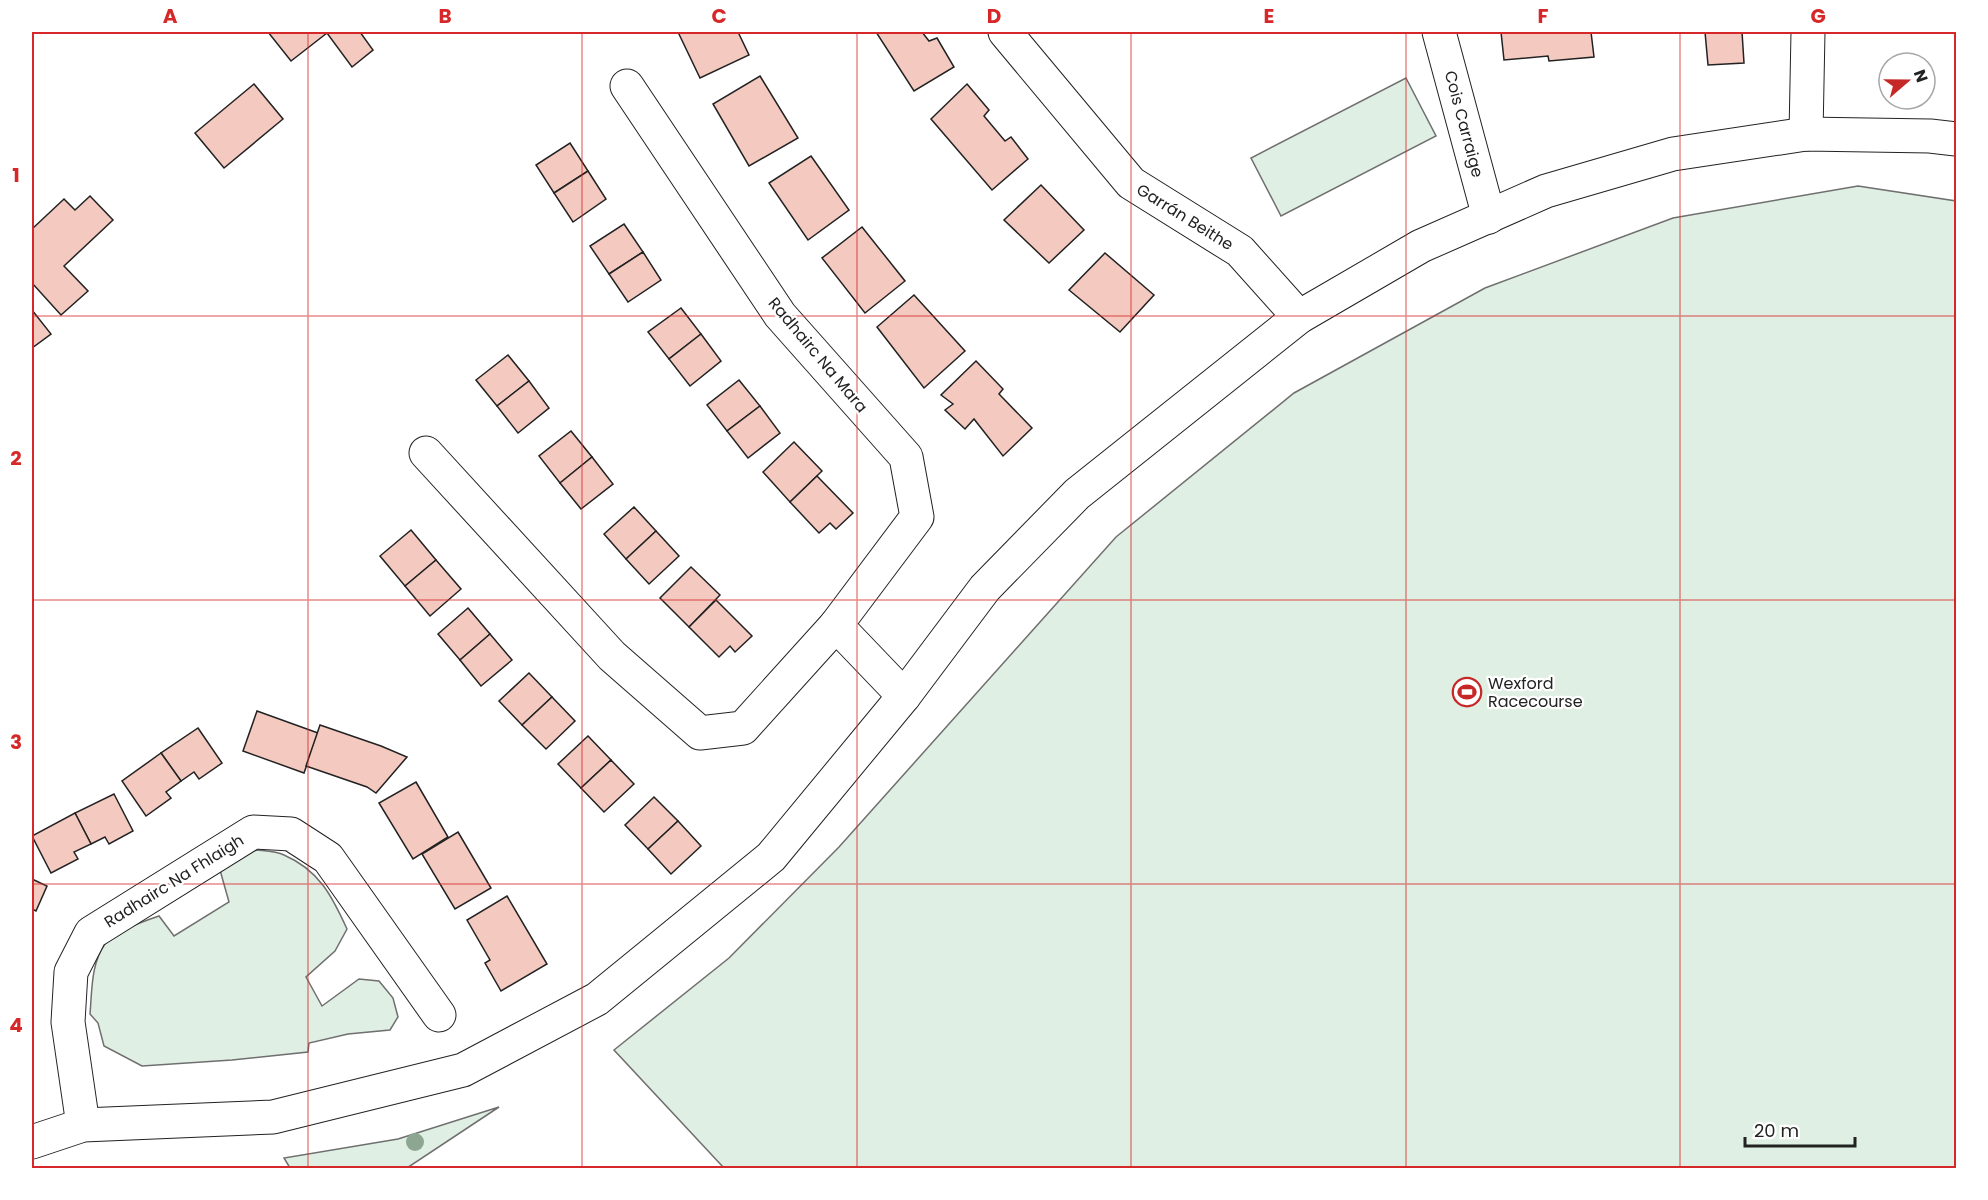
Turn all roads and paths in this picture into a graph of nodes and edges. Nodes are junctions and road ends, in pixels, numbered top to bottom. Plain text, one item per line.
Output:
1 (1005, 32) edge
2 (1439, 32) edge
3 (1808, 32) edge
4 (627, 86) dead end
5 (1806, 134) junction
6 (1956, 139) edge
7 (1489, 217) junction
8 (1299, 317) junction
9 (426, 453) dead end
10 (836, 625) junction
11 (903, 696) junction
12 (439, 1015) dead end
13 (83, 1125) junction
14 (32, 1142) edge

1 - 8 street, Garrán Beithe
2 - 7 street, Cois Carraige
3 - 5 street
4 - 10 street, Radhairc Na Mara
5 - 6 street
5 - 7 street
7 - 8 street
8 - 11 street
9 - 10 street, Radhairc Na Mara
10 - 11 street
11 - 13 street
12 - 13 street, Radhairc Na Fhlaigh
13 - 14 street

